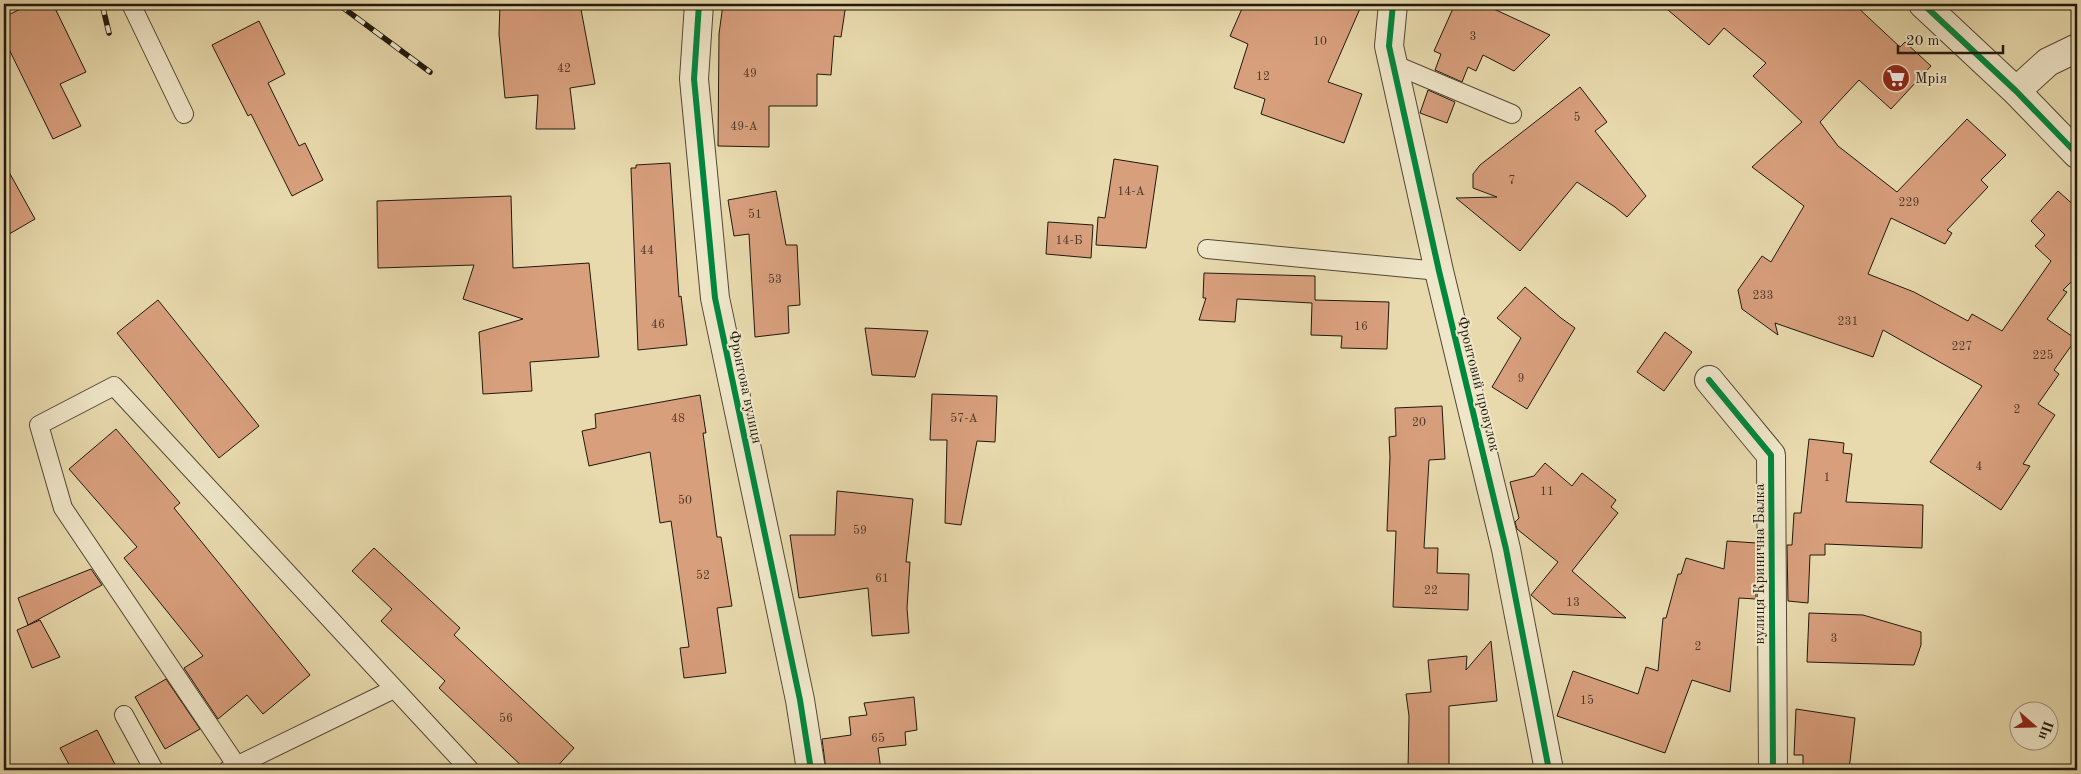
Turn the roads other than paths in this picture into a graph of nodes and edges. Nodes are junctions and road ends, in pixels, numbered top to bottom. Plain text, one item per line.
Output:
1 (131, 4) edge
2 (699, 4) edge
3 (1393, 4) edge
4 (1923, 4) edge
5 (2077, 48) edge
6 (1393, 64) junction
7 (2016, 91) junction
8 (184, 114) dead end
9 (1512, 114) dead end
10 (2077, 154) edge
11 (1207, 249) dead end
12 (1439, 272) junction
13 (1709, 380) dead end
14 (394, 689) junction
15 (124, 715) dead end
16 (233, 768) edge
17 (154, 770) edge
18 (470, 770) edge
19 (811, 770) edge
20 (1549, 770) edge
21 (1773, 770) edge

1 - 8 lane
2 - 19 street, Фронтова вулиця
3 - 6 street, Фронтовий провулок
4 - 7 street
5 - 7 street
6 - 9 lane
6 - 12 street, Фронтовий провулок
7 - 10 street
11 - 12 lane
12 - 20 street, Фронтовий провулок
13 - 21 street, вулиця Кринична Балка
14 - 16 lane
14 - 16 lane
14 - 18 lane
15 - 17 lane

